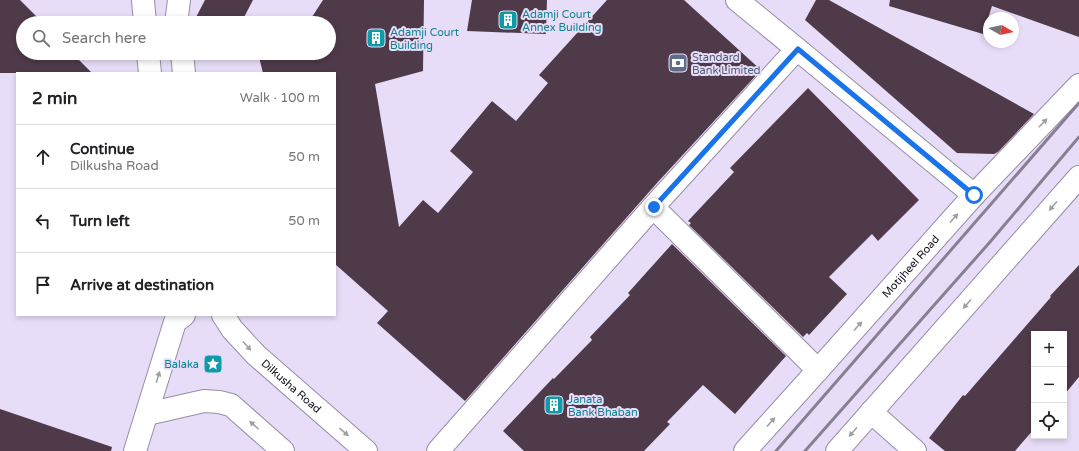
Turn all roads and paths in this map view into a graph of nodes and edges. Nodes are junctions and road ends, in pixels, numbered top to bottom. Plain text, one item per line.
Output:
1 (143, 0) edge
2 (179, 0) edge
3 (737, 0) edge
4 (144, 16) edge
5 (177, 16) edge
6 (798, 49) junction
7 (149, 60) edge
8 (183, 60) edge
9 (150, 72) edge
10 (184, 72) edge
11 (1079, 85) edge
12 (1079, 177) edge
13 (974, 195) junction
14 (654, 207) junction
15 (224, 316) edge
16 (178, 317) edge
17 (818, 370) junction
18 (871, 412) junction
19 (147, 414) junction
20 (135, 451) edge
21 (283, 451) edge
22 (366, 451) edge
23 (438, 451) edge
24 (745, 451) edge
25 (837, 451) edge
26 (915, 451) edge

1 - 4 main road
2 - 5 main road
3 - 6 main road
6 - 13 main road
6 - 14 main road
7 - 9 main road
8 - 10 main road
13 -> 11 main road, Motijheel Road
12 -> 18 main road
17 -> 13 main road, Motijheel Road
14 - 17 main road
14 - 23 main road
15 -> 22 main road, Dilkusha Road
19 -> 16 main road
24 -> 17 main road, Motijheel Road
18 -> 25 main road
18 - 26 main road
19 - 20 main road
21 -> 19 main road

